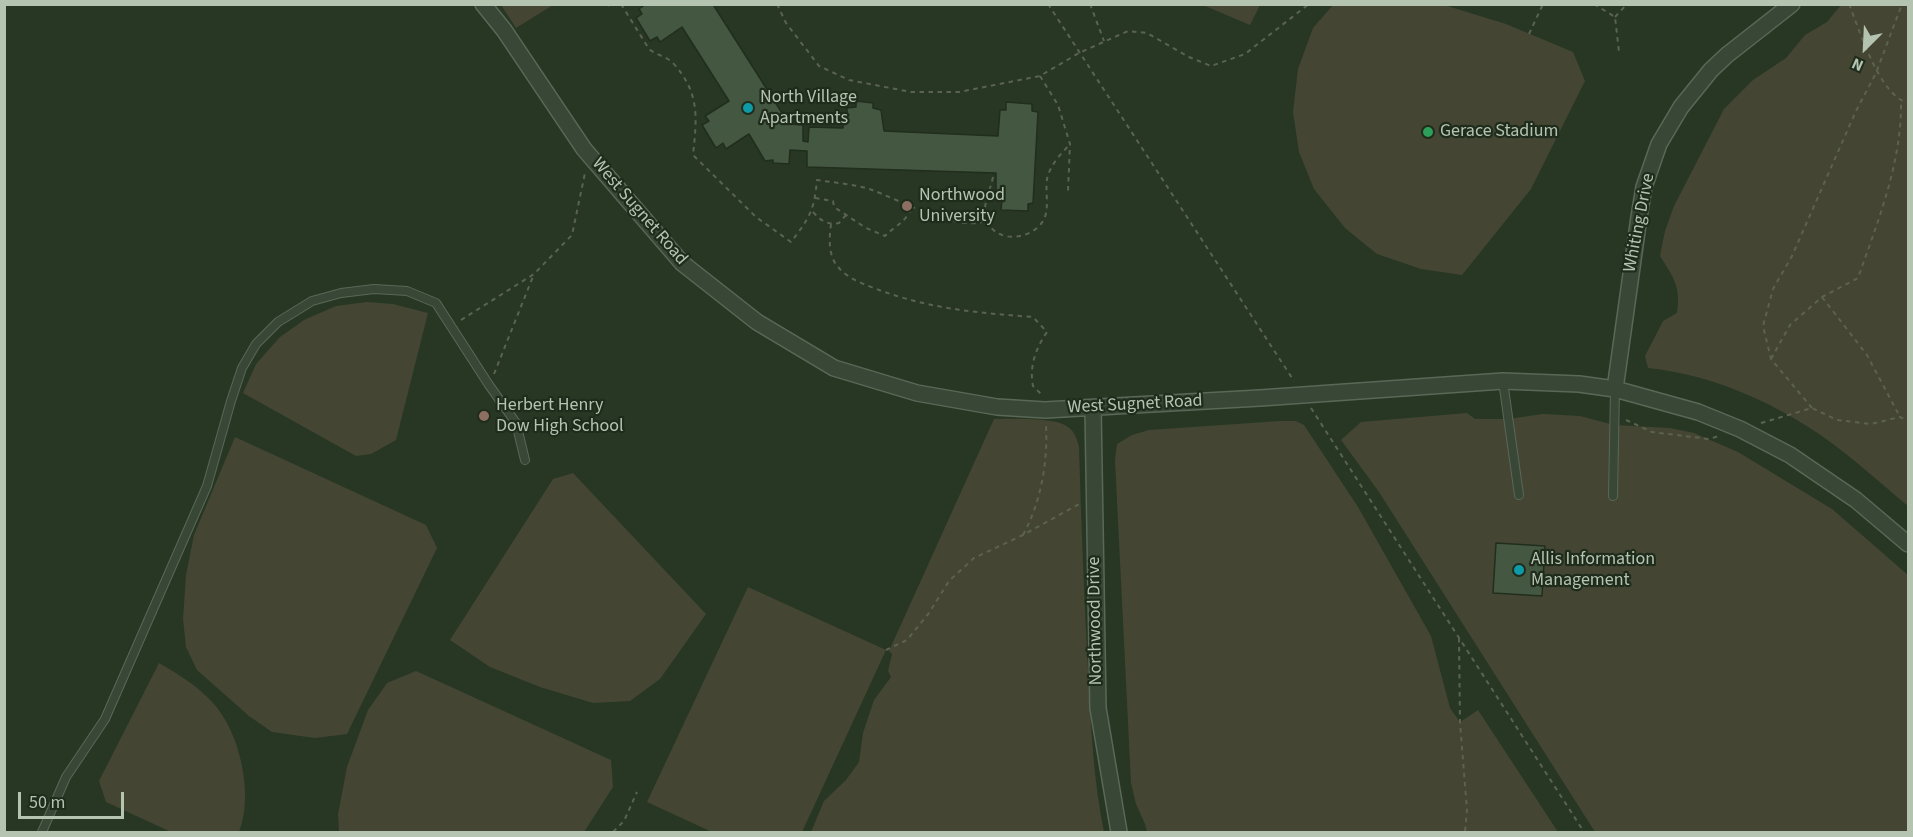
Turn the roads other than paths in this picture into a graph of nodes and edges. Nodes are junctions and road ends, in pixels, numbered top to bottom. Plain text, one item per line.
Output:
1 (483, 4) edge
2 (1766, 4) edge
3 (1792, 4) edge
4 (1777, 16) junction
5 (1503, 381) junction
6 (1615, 389) junction
7 (1093, 408) junction
8 (525, 460) dead end
9 (1519, 495) dead end
10 (1612, 496) dead end
11 (1908, 544) edge
12 (42, 832) edge
13 (1119, 832) edge

1 - 7 street, West Sugnet Road
2 - 4 street
3 - 4 street, Whiting Drive
4 - 6 street, Whiting Drive
5 - 6 street, West Sugnet Road
5 - 7 street, West Sugnet Road
5 - 9 lane
6 - 10 lane
6 - 11 street, West Sugnet Road
7 - 13 street, Northwood Drive
8 - 12 lane

